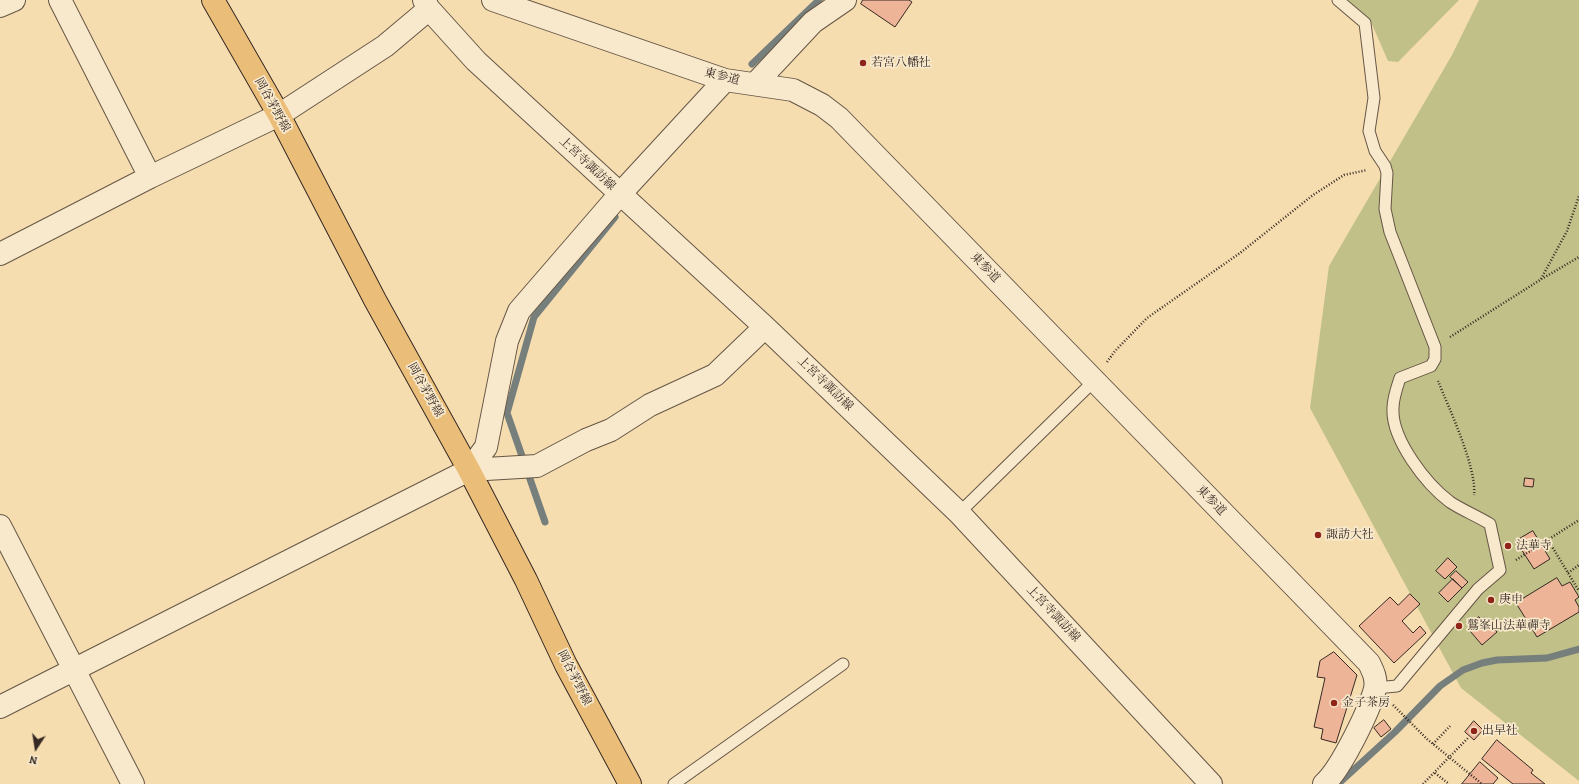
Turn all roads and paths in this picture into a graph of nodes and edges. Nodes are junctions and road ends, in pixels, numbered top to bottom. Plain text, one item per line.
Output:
1 (14, 0) edge
2 (60, 0) edge
3 (213, 0) edge
4 (493, 0) edge
5 (846, 0) edge
6 (1338, 0) edge
7 (426, 4) edge
8 (0, 6) edge
9 (725, 80) junction
10 (755, 84) junction
11 (279, 115) junction
12 (1385, 166) junction
13 (150, 177) junction
14 (620, 194) junction
15 (1579, 196) edge
16 (0, 254) edge
17 (1579, 257) edge
18 (1540, 280) junction
19 (764, 327) junction
20 (1436, 347) junction
21 (1432, 366) junction
22 (1094, 381) junction
23 (470, 470) junction
24 (959, 513) junction
25 (1472, 513) junction
26 (1579, 520) edge
27 (0, 526) edge
28 (1548, 540) junction
29 (1579, 565) edge
30 (1500, 570) junction
31 (1568, 573) junction
32 (1579, 591) edge
33 (843, 664) dead end
34 (74, 669) junction
35 (1375, 688) junction
36 (0, 707) edge
37 (1395, 707) dead end
38 (1450, 726) dead end
39 (1468, 738) dead end
40 (1433, 744) junction
41 (1449, 757) junction
42 (1435, 772) junction
43 (133, 784) edge
44 (630, 784) edge
45 (674, 784) edge
46 (1211, 784) edge
47 (1324, 784) edge
48 (1423, 784) edge
49 (1449, 784) edge
50 (1482, 784) edge

1 - 8 street
2 - 13 street
3 - 11 main road, 岡谷茅野線
4 - 9 street, 東参道
5 - 10 street
6 - 12 lane
7 - 11 street
7 - 14 street, 上宮寺諏訪線
9 - 10 street, 東参道
9 - 14 street
10 - 22 street, 東参道
11 - 13 street
11 - 23 main road, 岡谷茅野線
12 - 20 lane
12 - 22 path
13 - 16 street
14 - 19 street, 上宮寺諏訪線
14 - 23 street
15 - 18 path
17 - 18 path
18 - 20 path
19 - 23 street
19 - 24 street, 上宮寺諏訪線
20 - 21 lane
21 - 25 path
21 - 25 lane
22 - 24 lane
22 - 35 street, 東参道
23 - 34 street
23 - 44 main road, 岡谷茅野線
24 - 46 street, 上宮寺諏訪線
25 - 30 lane
26 - 28 path
27 - 34 street
28 - 30 path
28 - 31 path
29 - 31 path
30 - 35 lane
31 - 32 path
33 - 45 lane
34 - 36 street
34 - 43 street
35 - 47 street
37 - 40 path
38 - 40 path
39 - 41 path
40 - 41 path
41 - 42 path
41 - 50 path
42 - 48 path
42 - 49 path

